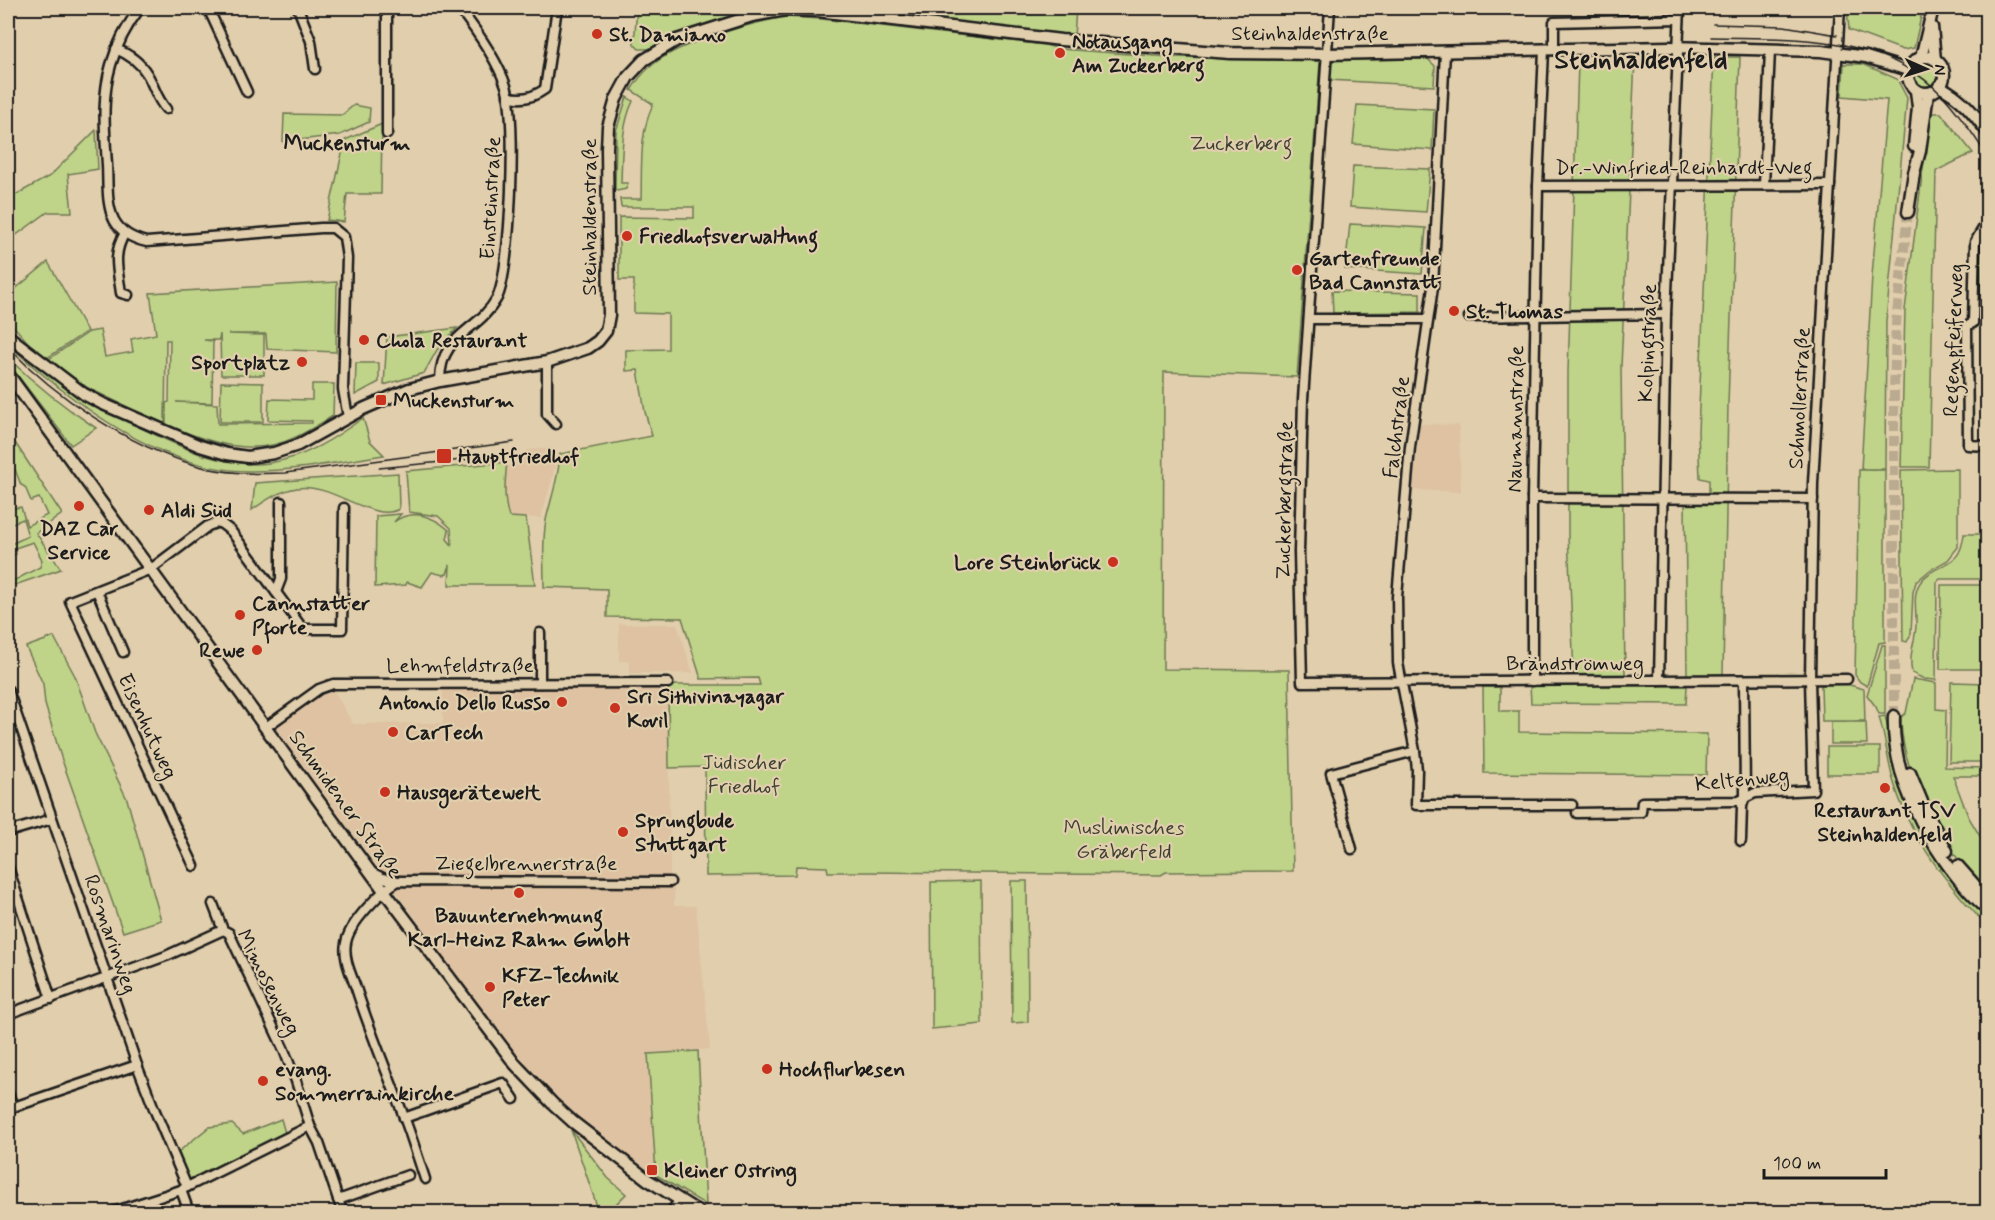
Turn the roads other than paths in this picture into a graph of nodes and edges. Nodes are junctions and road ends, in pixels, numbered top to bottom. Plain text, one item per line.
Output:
1 (140, 8) edge
2 (208, 8) edge
3 (298, 8) edge
4 (387, 8) edge
5 (459, 8) edge
6 (557, 8) edge
7 (1330, 8) edge
8 (1680, 8) edge
9 (1840, 8) edge
10 (1932, 13) edge
11 (1679, 19) junction
12 (1678, 47) junction
13 (116, 49) junction
14 (1549, 50) junction
15 (1770, 50) junction
16 (1837, 51) junction
17 (1445, 52) junction
18 (1327, 54) junction
19 (1921, 58) junction
20 (1935, 60) junction
21 (315, 69) dead end
22 (1908, 70) junction
23 (1943, 75) junction
24 (1939, 86) junction
25 (1916, 91) junction
26 (247, 92) dead end
27 (1929, 93) junction
28 (508, 96) junction
29 (1965, 104) junction
30 (166, 109) dead end
31 (1988, 133) edge
32 (387, 134) dead end
33 (1914, 173) junction
34 (1764, 185) junction
35 (1830, 185) junction
36 (1538, 186) junction
37 (1671, 187) junction
38 (1908, 212) tunnel mouth
39 (1988, 220) edge
40 (125, 233) junction
41 (128, 295) dead end
42 (1666, 314) junction
43 (1469, 317) dead end
44 (1535, 317) junction
45 (1309, 319) junction
46 (1428, 320) junction
47 (9, 335) edge
48 (548, 362) junction
49 (8, 374) edge
50 (441, 381) junction
51 (348, 417) junction
52 (556, 424) dead end
53 (1988, 446) edge
54 (1662, 497) junction
55 (1532, 498) junction
56 (1813, 499) junction
57 (282, 502) dead end
58 (344, 508) dead end
59 (151, 569) junction
60 (97, 591) junction
61 (276, 592) junction
62 (540, 633) dead end
63 (123, 652) dead end
64 (1659, 680) junction
65 (1744, 680) junction
66 (1810, 680) junction
67 (1847, 680) dead end
68 (1532, 681) junction
69 (668, 682) dead end
70 (1302, 682) joint
71 (1402, 682) junction
72 (540, 683) junction
73 (8, 690) edge
74 (266, 727) junction
75 (1415, 751) junction
76 (1813, 790) joint
77 (1745, 797) junction
78 (1416, 805) joint
79 (52, 819) junction
80 (8, 832) edge
81 (1741, 841) dead end
82 (1352, 849) dead end
83 (194, 866) dead end
84 (8, 867) edge
85 (371, 872) junction
86 (398, 880) junction
87 (670, 882) dead end
88 (385, 891) junction
89 (1988, 900) edge
90 (213, 904) dead end
91 (1988, 910) edge
92 (223, 930) junction
93 (106, 978) junction
94 (51, 999) junction
95 (8, 1014) edge
96 (137, 1065) junction
97 (8, 1092) edge
98 (514, 1099) dead end
99 (10, 1108) edge
100 (404, 1118) junction
101 (310, 1126) junction
102 (408, 1175) dead end
103 (425, 1179) dead end
104 (184, 1188) junction
105 (338, 1200) junction
106 (680, 1201) junction
107 (342, 1211) dead end
108 (113, 1212) edge
109 (189, 1212) edge
110 (671, 1212) edge
111 (699, 1212) edge

1 - 13 street
2 - 26 street
3 - 21 street
4 - 32 street
5 - 28 street, Einsteinstraße
6 - 28 street
7 - 18 street, Zuckerbergstraße
8 - 11 street, Kolpingstraße
9 - 16 street, Schmollerstraße
10 - 19 street
10 - 20 street
11 - 12 street, Kolpingstraße
11 - 14 street
12 - 14 street, Steinhaldenstraße
12 - 15 street, Steinhaldenstraße
12 - 37 street, Kolpingstraße
13 - 30 street
13 - 40 street
14 - 17 street, Steinhaldenstraße
14 - 36 street, Naumannstraße
15 - 16 street, Steinhaldenstraße
15 - 34 street
16 - 22 street, Steinhaldenstraße
16 - 35 street, Schmollerstraße
17 - 18 street, Steinhaldenstraße
17 - 46 street, Falchstraße
18 - 45 street, Zuckerbergstraße
18 - 48 street, Steinhaldenstraße
19 - 20 street
19 - 22 street
20 - 23 street
22 - 25 street
23 - 24 street
23 - 29 street
24 - 27 street
24 - 29 street
25 - 27 street
25 - 33 street
27 - 33 street
28 - 50 street, Einsteinstraße
29 - 31 street
33 - 38 street
34 - 35 street, Dr.-Winfried-Reinhardt-Weg
34 - 37 street, Dr.-Winfried-Reinhardt-Weg
35 - 56 street, Schmollerstraße
36 - 37 street, Dr.-Winfried-Reinhardt-Weg
36 - 44 street, Naumannstraße
37 - 42 street, Kolpingstraße
39 - 53 street, Regenpfeiferweg
40 - 41 street
40 - 51 street
42 - 44 street
42 - 54 street, Kolpingstraße
43 - 44 street
44 - 55 street, Naumannstraße
45 - 46 street
45 - 70 street, Zuckerbergstraße
46 - 71 street, Falchstraße
47 - 51 street, Steinhaldenstraße
48 - 50 street, Steinhaldenstraße
48 - 52 street
49 - 59 street, Schmidener Straße
50 - 51 street, Steinhaldenstraße
54 - 55 street
54 - 56 street
54 - 64 street, Kolpingstraße
55 - 68 street, Naumannstraße
56 - 66 street, Schmollerstraße
57 - 61 street
58 - 61 street
59 - 60 street
59 - 61 street
59 - 74 street, Schmidener Straße
60 - 63 street
60 - 83 street, Eisenhutweg
62 - 72 street
64 - 65 street, Brändströmweg
64 - 68 street, Brändströmweg
65 - 66 street, Brändströmweg
65 - 77 street
66 - 67 street, Brändströmweg
66 - 76 street, Schmollerstraße
68 - 71 street, Brändströmweg
69 - 72 street, Lehmfeldstraße
70 - 71 street, Brändströmweg
71 - 75 street, Falchstraße
72 - 74 street, Lehmfeldstraße
73 - 79 street, Rosmarinweg
74 - 85 street, Schmidener Straße
75 - 78 street, Falchstraße
75 - 82 street
76 - 77 street, Keltenweg
77 - 78 street, Keltenweg
77 - 81 street
79 - 80 street
79 - 93 street, Rosmarinweg
84 - 94 street
85 - 86 street, Ziegelbrennerstraße
85 - 88 street, Schmidener Straße
86 - 87 street, Ziegelbrennerstraße
86 - 88 street
88 - 100 street
88 - 106 street, Schmidener Straße
89 - 91 street
90 - 92 street, Mimosenweg
92 - 93 street
92 - 101 street, Mimosenweg
93 - 94 street
93 - 96 street, Rosmarinweg
94 - 95 street
96 - 99 street
96 - 104 street, Rosmarinweg
97 - 99 street
98 - 100 street
100 - 103 street
101 - 104 street
101 - 105 street, Mimosenweg
102 - 105 street
104 - 108 street
104 - 109 street, Rosmarinweg
105 - 107 street, Mimosenweg
106 - 110 street
106 - 111 street, Schmidener Straße

